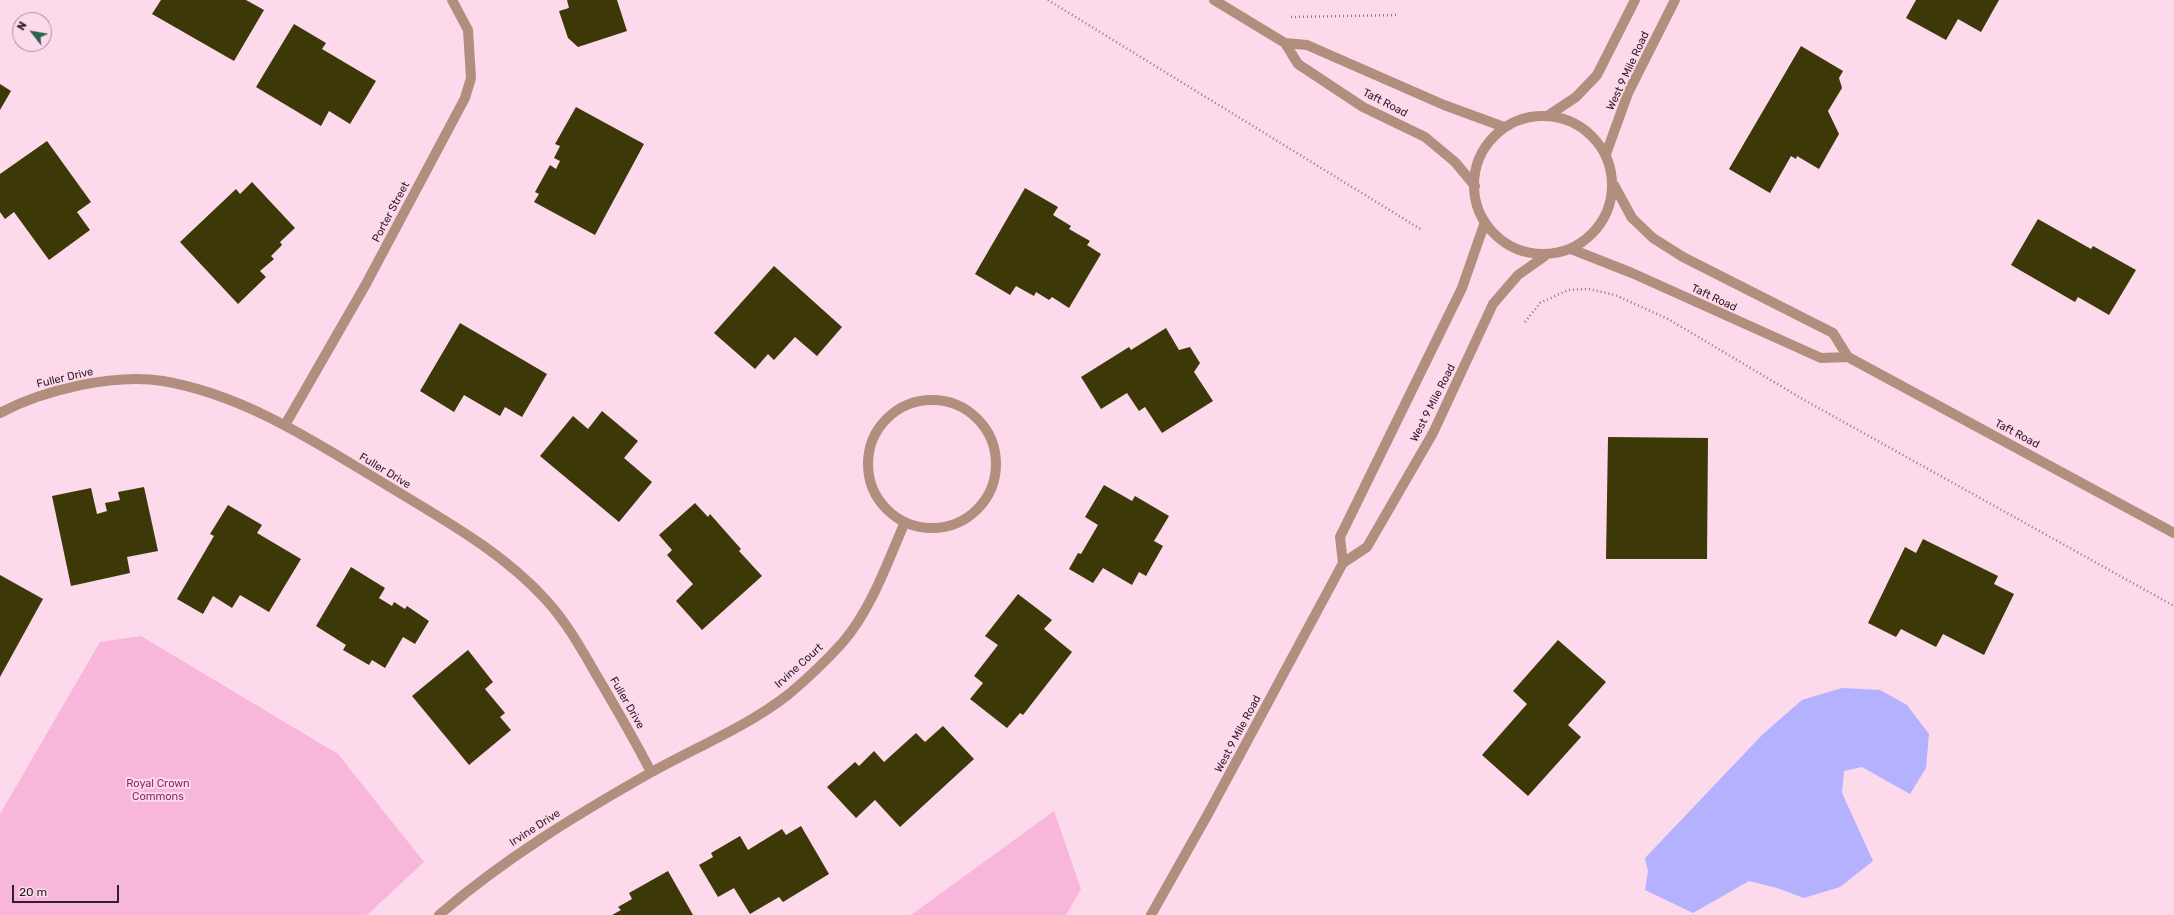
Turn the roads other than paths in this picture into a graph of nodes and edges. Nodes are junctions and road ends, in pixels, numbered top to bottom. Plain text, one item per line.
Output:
1 (452, 0) edge
2 (1214, 0) edge
3 (1635, 0) edge
4 (1675, 0) edge
5 (1286, 43) junction
6 (1549, 115) junction
7 (1504, 127) junction
8 (1606, 154) junction
9 (1614, 185) junction
10 (1474, 186) junction
11 (1485, 222) junction
12 (1571, 249) junction
13 (1545, 256) junction
14 (1848, 357) junction
15 (0, 413) edge
16 (285, 425) junction
17 (905, 522) junction
18 (2174, 533) edge
19 (1343, 563) junction
20 (652, 772) junction
21 (440, 915) edge
22 (1151, 915) edge

1 - 16 street, Porter Street
2 - 5 street, Taft Road
3 - 6 street
4 - 8 street, West 9 Mile Road
5 - 7 street, Taft Road
5 - 10 street, Taft Road
6 - 7 street
6 - 8 street
7 - 10 street
8 - 9 street
9 - 12 street
9 - 14 street, Taft Road
10 - 11 street
11 - 13 street
11 - 19 street
12 - 13 street
12 - 14 street, Taft Road
13 - 19 street, West 9 Mile Road
14 - 18 street, Taft Road
15 - 16 street, Fuller Drive
16 - 20 street, Fuller Drive
17 - 17 street
17 - 20 street, Irvine Court
19 - 22 street, West 9 Mile Road
20 - 21 street, Irvine Drive

